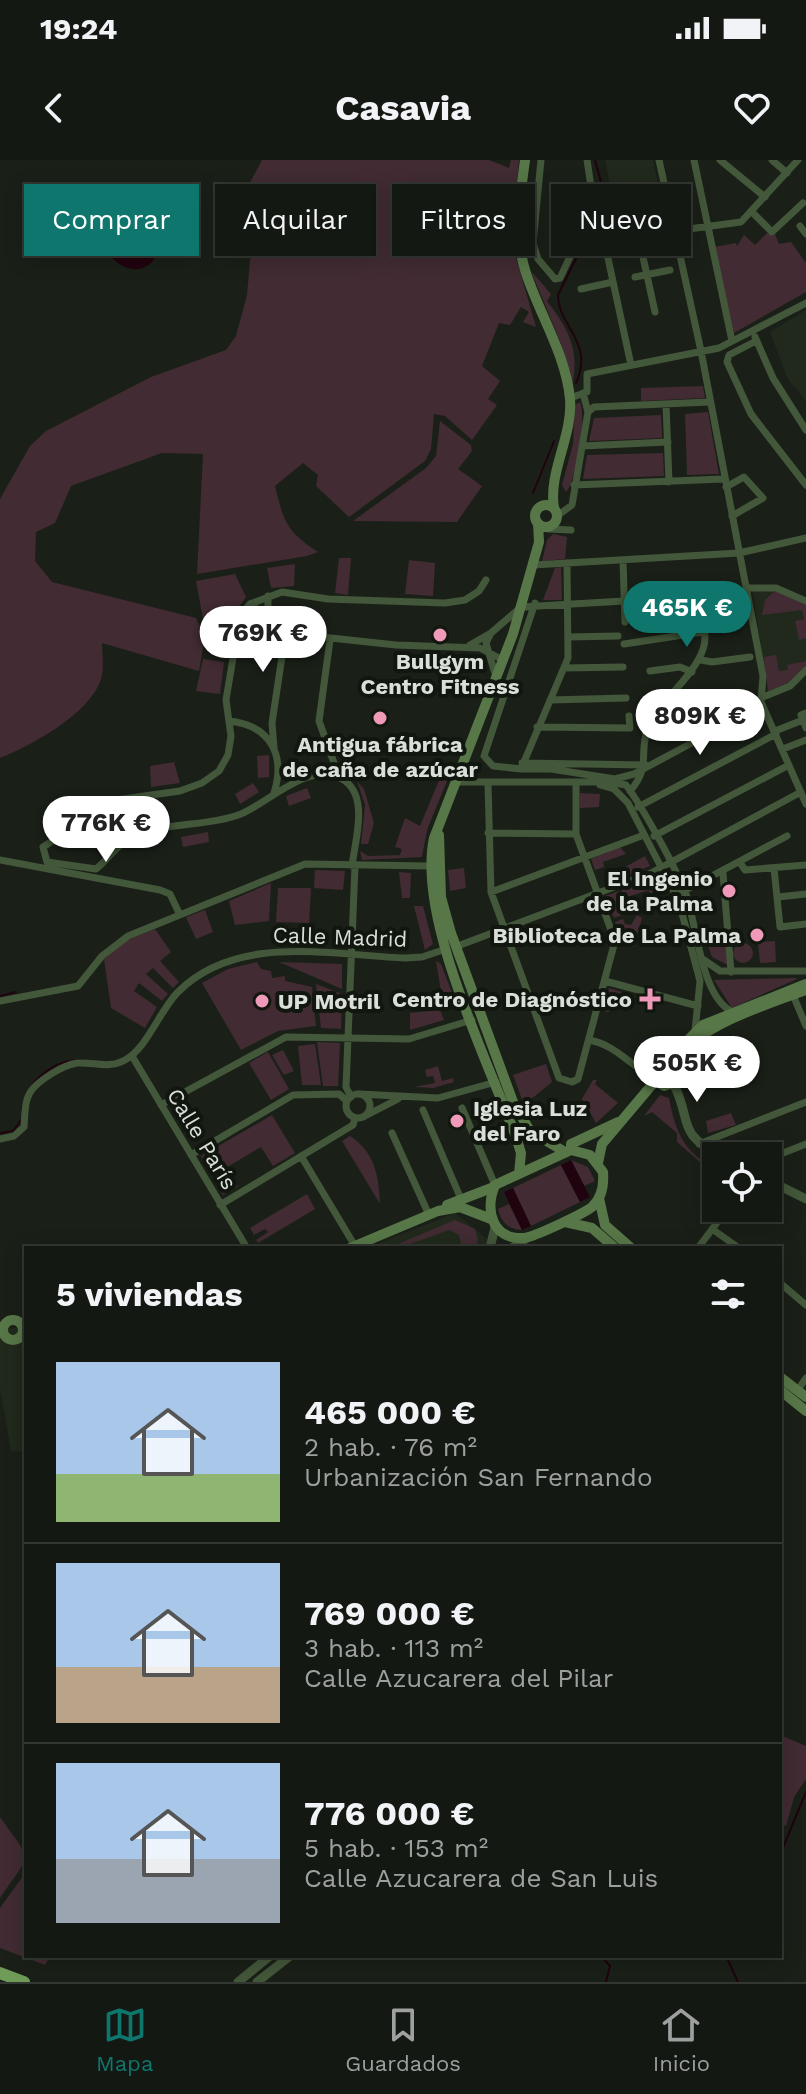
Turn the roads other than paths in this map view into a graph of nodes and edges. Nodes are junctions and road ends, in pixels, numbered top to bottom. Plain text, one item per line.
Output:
1 (525, 160) edge
2 (541, 160) edge
3 (587, 160) edge
4 (659, 160) edge
5 (694, 160) edge
6 (720, 160) edge
7 (772, 160) edge
8 (798, 160) edge
9 (787, 173) junction
10 (522, 184) edge
11 (664, 184) edge
12 (765, 197) junction
13 (803, 203) dead end
14 (752, 212) junction
15 (800, 226) dead end
16 (707, 227) junction
17 (691, 229) edge
18 (806, 234) edge
19 (535, 237) edge
20 (535, 251) edge
21 (521, 256) edge
22 (607, 256) edge
23 (642, 256) edge
24 (680, 256) edge
25 (670, 270) dead end
26 (646, 275) junction
27 (635, 277) dead end
28 (613, 282) junction
29 (581, 289) dead end
30 (806, 303) edge
31 (655, 312) dead end
32 (753, 331) junction
33 (732, 341) junction
34 (756, 341) junction
35 (701, 351) junction
36 (631, 365) junction
37 (583, 393) junction
38 (570, 398) junction
39 (710, 402) junction
40 (666, 404) junction
41 (588, 412) junction
42 (802, 416) edge
43 (806, 430) edge
44 (668, 442) junction
45 (582, 446) junction
46 (669, 482) junction
47 (725, 483) junction
48 (574, 485) junction
49 (806, 485) edge
50 (552, 492) junction
51 (541, 506) junction
52 (732, 516) junction
53 (554, 518) junction
54 (538, 523) junction
55 (572, 530) dead end
56 (806, 538) edge
57 (539, 542) junction
58 (739, 553) junction
59 (623, 560) junction
60 (567, 563) junction
61 (533, 565) junction
62 (486, 580) dead end
63 (742, 589) junction
64 (268, 596) junction
65 (624, 601) junction
66 (806, 601) edge
67 (566, 602) junction
68 (535, 603) junction
69 (250, 604) junction
70 (521, 607) junction
71 (268, 618) junction
72 (725, 618) dead end
73 (625, 622) dead end
74 (700, 622) junction
75 (286, 630) junction
76 (703, 632) junction
77 (491, 633) junction
78 (513, 634) junction
79 (618, 636) dead end
80 (568, 637) junction
81 (330, 640) junction
82 (624, 644) dead end
83 (468, 646) junction
84 (489, 654) junction
85 (750, 657) dead end
86 (503, 660) junction
87 (701, 660) junction
88 (623, 667) dead end
89 (564, 668) junction
90 (806, 670) edge
91 (650, 671) dead end
92 (692, 672) junction
93 (497, 678) junction
94 (722, 697) dead end
95 (626, 698) dead end
96 (762, 699) junction
97 (550, 700) junction
98 (667, 700) junction
99 (629, 716) dead end
100 (805, 720) edge
101 (229, 721) junction
102 (272, 723) junction
103 (537, 727) junction
104 (256, 729) junction
105 (775, 733) junction
106 (806, 740) edge
107 (274, 748) junction
108 (783, 749) junction
109 (789, 765) junction
110 (521, 766) junction
111 (646, 766) junction
112 (545, 770) junction
113 (280, 774) junction
114 (334, 776) junction
115 (293, 782) junction
116 (455, 782) junction
117 (488, 784) junction
118 (559, 784) junction
119 (576, 784) junction
120 (594, 784) junction
121 (630, 791) junction
122 (801, 792) junction
123 (274, 793) junction
124 (806, 804) edge
125 (638, 807) junction
126 (440, 827) junction
127 (488, 833) junction
128 (576, 834) junction
129 (644, 835) junction
130 (654, 836) junction
131 (787, 836) dead end
132 (584, 857) junction
133 (0, 860) edge
134 (669, 863) junction
135 (741, 864) junction
136 (806, 865) edge
137 (354, 866) junction
138 (430, 866) junction
139 (661, 868) junction
140 (774, 868) junction
141 (723, 873) junction
142 (491, 892) junction
143 (598, 892) junction
144 (685, 892) junction
145 (806, 894) edge
146 (675, 896) junction
147 (778, 897) junction
148 (179, 913) junction
149 (806, 924) edge
150 (502, 929) junction
151 (450, 948) junction
152 (351, 956) junction
153 (702, 959) junction
154 (806, 971) edge
155 (731, 972) junction
156 (605, 981) junction
157 (806, 984) edge
158 (806, 990) edge
159 (793, 995) junction
160 (0, 1001) edge
161 (718, 1001) junction
162 (699, 1003) junction
163 (733, 1012) junction
164 (472, 1020) junction
165 (714, 1020) junction
166 (806, 1026) edge
167 (695, 1031) junction
168 (348, 1037) junction
169 (589, 1040) junction
170 (692, 1043) junction
171 (132, 1056) junction
172 (669, 1068) junction
173 (656, 1079) junction
174 (496, 1082) junction
175 (673, 1083) junction
176 (353, 1097) junction
177 (416, 1097) junction
178 (806, 1102) edge
179 (161, 1105) junction
180 (462, 1108) dead end
181 (423, 1110) dead end
182 (366, 1116) junction
183 (355, 1118) junction
184 (623, 1119) junction
185 (392, 1133) dead end
186 (0, 1139) edge
187 (699, 1144) junction
188 (806, 1144) edge
189 (702, 1146) edge
190 (568, 1151) junction
191 (782, 1153) edge
192 (191, 1155) junction
193 (301, 1156) junction
194 (598, 1163) junction
195 (519, 1174) junction
196 (495, 1186) junction
197 (782, 1187) edge
198 (459, 1193) junction
199 (599, 1198) junction
200 (806, 1199) edge
201 (220, 1205) junction
202 (433, 1213) junction
203 (559, 1222) junction
204 (717, 1222) edge
205 (493, 1223) junction
206 (712, 1229) junction
207 (527, 1238) junction
208 (240, 1244) edge
209 (351, 1246) edge
210 (354, 1246) edge
211 (490, 1246) edge
212 (515, 1246) edge
213 (612, 1246) edge
214 (629, 1246) edge
215 (699, 1246) edge
216 (736, 1246) edge
217 (782, 1285) edge
218 (806, 1305) edge
219 (7, 1321) edge
220 (24, 1329) edge
221 (2, 1334) edge
222 (806, 1378) edge
223 (782, 1379) edge
224 (782, 1392) edge
225 (802, 1394) edge
226 (806, 1411) edge
227 (268, 1958) edge
228 (287, 1958) edge
229 (0, 1973) edge
230 (24, 1982) edge
231 (238, 1982) edge
232 (257, 1982) edge

1 - 10 main road
2 - 19 street
3 - 20 street
4 - 11 street
5 - 16 street
6 - 12 street
7 - 9 street
8 - 9 street
9 - 12 street
12 - 14 street
13 - 14 street
14 - 16 street
15 - 18 street
16 - 17 street
16 - 33 street
21 - 38 main road
22 - 28 street
23 - 26 street
24 - 35 street
25 - 26 street
26 - 27 street
26 - 31 street
28 - 29 street
28 - 36 street
30 - 32 street
32 - 33 street
32 - 34 street
33 - 35 street
34 - 42 street
34 - 49 street
35 - 36 street
35 - 39 street
36 - 37 street
37 - 38 street
37 - 41 street
38 - 50 main road
39 - 40 street
39 - 47 street
40 - 41 street
40 - 44 street
41 - 45 street
42 - 43 street
44 - 45 street
44 - 46 street
45 - 48 street
46 - 47 street
46 - 48 street
47 - 52 street
47 - 52 street
48 - 53 street
50 - 51 main road
50 - 53 main road
51 - 53 main road
51 - 54 main road
52 - 58 street
53 - 54 main road
53 - 55 street
53 - 57 main road
54 - 57 main road
56 - 58 street
57 - 61 main road
58 - 59 street
58 - 63 street
59 - 60 street
59 - 65 street
60 - 61 street
60 - 67 street
61 - 70 main road
62 - 64 street
63 - 66 street
63 - 74 street
63 - 96 street
64 - 69 street
64 - 71 street
65 - 67 street
65 - 73 street
67 - 68 street
67 - 80 street
68 - 70 street
68 - 110 street
69 - 71 street
69 - 101 street
70 - 77 street
70 - 78 main road
71 - 75 street
72 - 74 street
74 - 76 street
75 - 81 street
75 - 102 street
76 - 82 street
76 - 87 street
77 - 78 street
77 - 83 street
77 - 84 street
78 - 86 main road
79 - 80 street
80 - 89 street
81 - 83 street
81 - 114 street
83 - 84 street
84 - 86 street
84 - 93 street
85 - 87 street
86 - 93 main road
87 - 92 street
88 - 89 street
89 - 97 street
90 - 96 street
91 - 92 street
92 - 98 street
93 - 116 main road
94 - 98 street
95 - 97 street
96 - 105 street
96 - 111 street
97 - 103 street
98 - 111 street
99 - 103 street
100 - 105 street
101 - 104 street
101 - 123 street
102 - 104 street
102 - 107 street
103 - 110 street
104 - 107 street
105 - 108 street
105 - 125 street
106 - 108 street
107 - 113 street
108 - 109 street
109 - 122 street
109 - 130 street
110 - 111 street
110 - 112 street
111 - 112 street
111 - 121 street
112 - 118 street
113 - 115 street
113 - 123 street
114 - 115 street
114 - 137 street
115 - 123 street
116 - 117 street
116 - 126 main road
117 - 118 street
117 - 127 street
118 - 119 street
119 - 120 street
119 - 128 street
120 - 121 street
120 - 129 street
121 - 125 street
122 - 124 street
122 - 134 street, Calle Madrid
125 - 130 street
126 - 138 main road
126 - 151 main road
127 - 128 street
127 - 142 street
128 - 132 street
129 - 132 street
129 - 139 street
130 - 134 street
131 - 135 street
132 - 142 street
132 - 143 street
133 - 148 street
134 - 139 street, Calle Madrid
134 - 144 street
135 - 140 street
135 - 141 street
136 - 140 street
137 - 138 street
137 - 148 street
137 - 152 street
138 - 151 main road
139 - 143 street, Calle Madrid
139 - 146 street
140 - 147 street
141 - 144 street
141 - 155 street
142 - 150 street
143 - 150 street, Calle Madrid
143 - 156 street
144 - 146 street
144 - 153 street
145 - 147 street
146 - 162 street
147 - 149 street
148 - 160 street
150 - 151 street, Calle Madrid
150 - 169 street
151 - 152 street, Calle Madrid
151 - 164 main road
151 - 190 main road
152 - 168 street
152 - 171 street, Calle Madrid
153 - 155 street
153 - 161 street
154 - 155 street
156 - 162 street
156 - 169 street
157 - 163 main road
158 - 159 main road
159 - 166 street
159 - 170 main road
161 - 162 street
161 - 163 street
161 - 165 street
162 - 167 street
163 - 165 main road
164 - 168 street
164 - 174 main road
165 - 167 main road
165 - 170 street
167 - 172 main road
168 - 176 street
168 - 179 street
169 - 173 street
170 - 172 main road
171 - 179 street, Calle París
171 - 186 street
172 - 173 main road
172 - 175 main road
173 - 175 main road
173 - 184 main road
174 - 177 street
174 - 195 main road
175 - 187 street
176 - 177 street
176 - 182 street
176 - 183 street
176 - 192 street
177 - 182 street
178 - 187 street
179 - 192 street, Calle París
180 - 196 street
181 - 198 street
182 - 183 street
183 - 193 street
184 - 190 main road
184 - 194 main road
185 - 202 street
187 - 189 street
188 - 191 street
190 - 194 main road
190 - 195 main road
192 - 201 street, Calle París
193 - 201 street
193 - 209 street
194 - 199 main road
195 - 196 main road
196 - 198 main road
196 - 205 main road
197 - 200 street
198 - 202 main road
199 - 203 main road
199 - 214 main road
201 - 208 street, Calle París
202 - 205 main road
202 - 210 main road
203 - 207 main road
203 - 213 main road
204 - 206 street
205 - 207 main road
205 - 211 street
206 - 215 street
206 - 216 street
207 - 212 street
217 - 218 street
219 - 220 main road
219 - 221 main road
220 - 221 main road
222 - 225 street
223 - 225 main road
224 - 226 main road
227 - 231 street
228 - 232 street
229 - 230 highway

